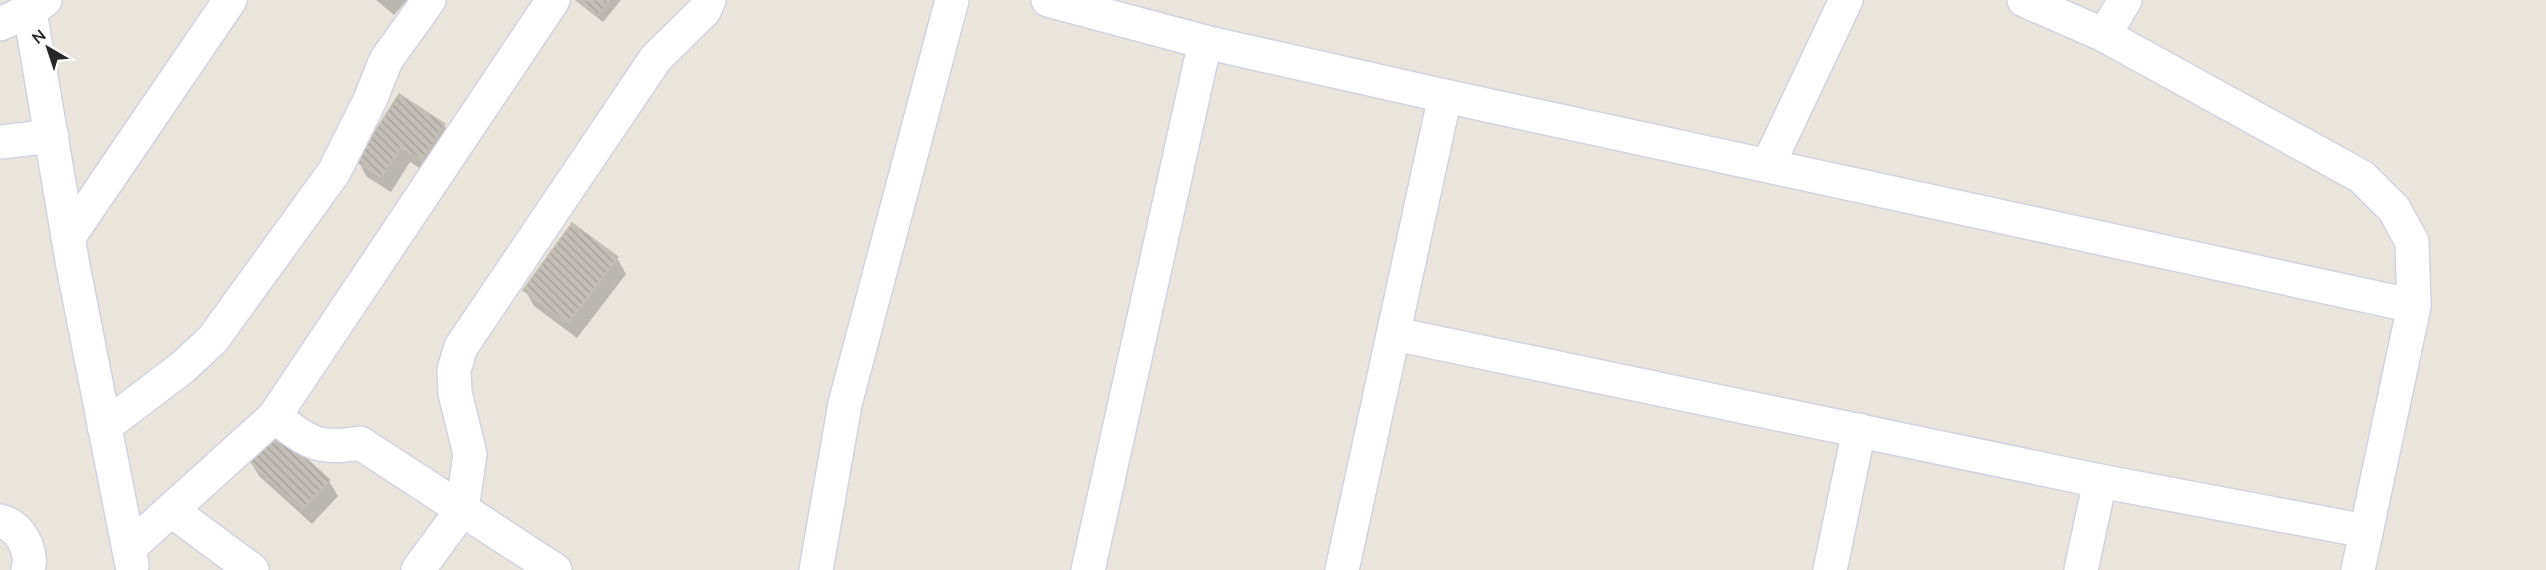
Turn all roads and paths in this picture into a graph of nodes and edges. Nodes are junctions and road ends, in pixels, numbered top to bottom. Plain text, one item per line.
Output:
1 (230, 0) edge
2 (429, 0) edge
3 (553, 0) edge
4 (709, 0) edge
5 (952, 0) edge
6 (1048, 0) edge
7 (1845, 0) edge
8 (2024, 0) edge
9 (2125, 0) edge
10 (35, 3) edge
11 (0, 24) edge
12 (2104, 35) junction
13 (1205, 42) junction
14 (1445, 96) junction
15 (52, 136) junction
16 (0, 142) edge
17 (1768, 165) junction
18 (68, 237) junction
19 (2414, 306) junction
20 (1395, 334) junction
21 (274, 417) junction
22 (104, 427) junction
23 (1859, 430) junction
24 (2100, 481) junction
25 (171, 510) junction
26 (462, 510) junction
27 (0, 521) edge
28 (2366, 531) junction
29 (131, 559) edge
30 (28, 570) edge
31 (252, 570) edge
32 (418, 570) edge
33 (555, 570) edge
34 (816, 570) edge
35 (1088, 570) edge
36 (1342, 570) edge
37 (1830, 570) edge
38 (2081, 570) edge
39 (2358, 570) edge

1 - 18 street
2 - 22 street
3 - 21 street
4 - 26 street
5 - 34 street
6 - 13 street
7 - 17 street
8 - 12 street
9 - 12 street
10 - 11 street
10 - 15 street
12 - 19 street
13 - 14 street
13 - 35 street
14 - 17 street
14 - 20 street
15 - 16 street
15 - 18 street
17 - 19 street
18 - 22 street
19 - 28 street
20 - 23 street
20 - 36 street
21 - 25 street
21 - 26 street
22 - 29 street
23 - 24 street
23 - 37 street
24 - 28 street
24 - 38 street
25 - 29 street
25 - 31 street
26 - 32 street
26 - 33 street
27 - 30 street
28 - 39 street

